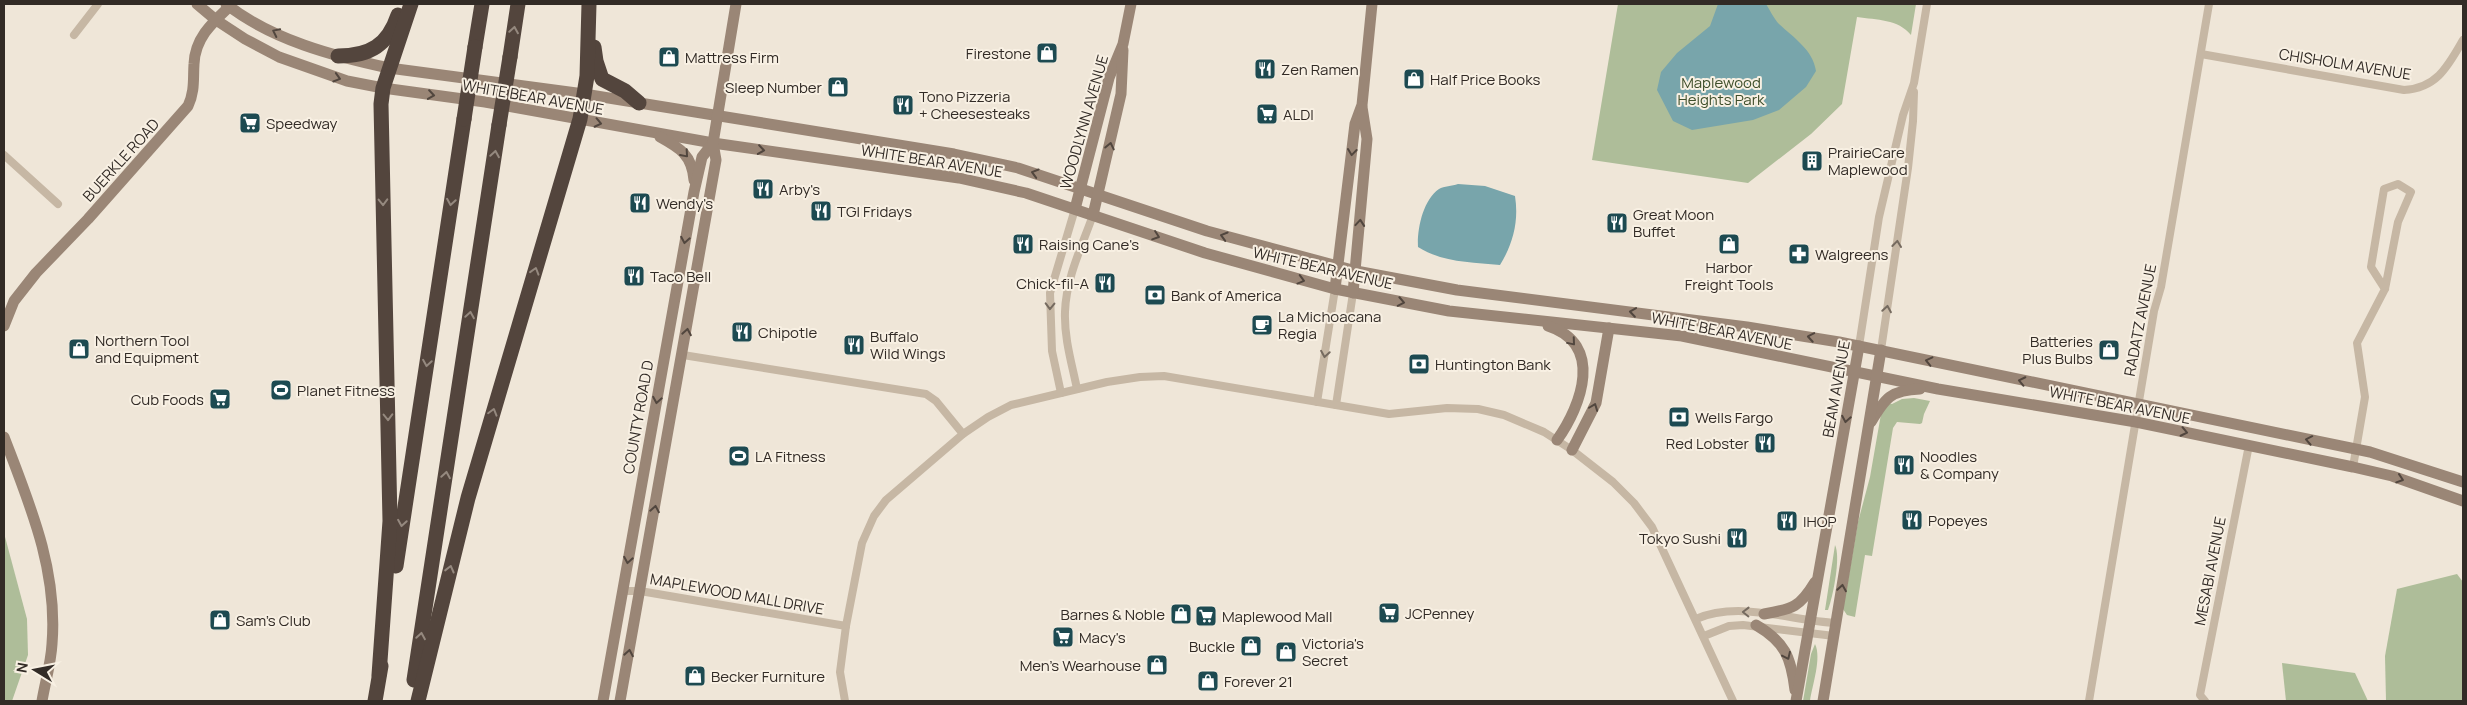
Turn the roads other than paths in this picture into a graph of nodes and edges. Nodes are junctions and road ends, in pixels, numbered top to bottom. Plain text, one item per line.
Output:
1 (98, 4) edge
2 (197, 4) edge
3 (402, 4) edge
4 (411, 4) edge
5 (482, 4) edge
6 (518, 4) edge
7 (589, 4) edge
8 (736, 4) edge
9 (1130, 4) edge
10 (1372, 4) edge
11 (1927, 4) edge
12 (2209, 4) edge
13 (230, 5) edge
14 (216, 20) junction
15 (74, 34) dead end
16 (2463, 40) edge
17 (1123, 44) junction
18 (2201, 54) junction
19 (338, 56) junction
20 (389, 68) junction
21 (1914, 83) junction
22 (383, 88) junction
23 (584, 94) junction
24 (639, 103) junction
25 (1362, 105) junction
26 (717, 117) junction
27 (580, 119) junction
28 (652, 133) junction
29 (713, 143) junction
30 (4, 155) edge
31 (1082, 188) junction
32 (694, 192) junction
33 (1100, 194) junction
34 (58, 204) dead end
35 (1075, 209) junction
36 (1093, 215) junction
37 (1338, 267) junction
38 (1356, 271) junction
39 (1335, 289) junction
40 (2386, 289) junction
41 (1353, 293) junction
42 (1530, 320) junction
43 (4, 326) edge
44 (1609, 328) junction
45 (1859, 346) junction
46 (1881, 350) junction
47 (682, 356) junction
48 (1855, 371) junction
49 (1877, 376) junction
50 (1077, 389) junction
51 (1938, 389) junction
52 (1061, 393) junction
53 (1317, 402) junction
54 (1336, 405) junction
55 (2138, 405) junction
56 (2136, 422) junction
57 (1867, 430) junction
58 (963, 434) junction
59 (4, 437) edge
60 (1557, 440) junction
61 (2249, 445) junction
62 (1572, 450) junction
63 (2357, 450) junction
64 (2353, 467) junction
65 (2463, 482) edge
66 (2463, 501) edge
67 (1818, 576) junction
68 (623, 590) junction
69 (640, 591) junction
70 (1764, 614) junction
71 (1696, 619) junction
72 (1836, 623) junction
73 (1756, 625) junction
74 (846, 626) junction
75 (1810, 628) junction
76 (1704, 636) junction
77 (1834, 636) junction
78 (379, 675) junction
79 (42, 701) edge
80 (375, 701) edge
81 (411, 701) edge
82 (418, 701) edge
83 (603, 701) edge
84 (620, 701) edge
85 (845, 701) edge
86 (1733, 701) edge
87 (1796, 701) edge
88 (1823, 701) edge
89 (2089, 701) edge
90 (2204, 701) edge

1 - 15 street
2 - 14 main road, WHITE BEAR AVENUE
3 - 19 highway
4 - 20 highway
5 -> 78 highway, bridge
81 -> 6 highway, bridge
7 - 23 highway
7 - 24 highway
8 - 26 main road, COUNTY ROAD D
9 - 17 main road, WOODLYNN AVENUE
10 - 25 main road
11 - 21 street, BEAM AVENUE
12 - 18 street, RADATZ AVENUE
13 - 14 main road, BUERKLE ROAD
19 -> 13 main road, WHITE BEAR AVENUE
14 -> 22 main road, WHITE BEAR AVENUE
14 - 43 main road, BUERKLE ROAD
16 - 18 street, CHISHOLM AVENUE
17 - 31 main road, WOODLYNN AVENUE
33 -> 17 main road, WOODLYNN AVENUE
18 - 55 street, RADATZ AVENUE
19 - 20 main road, WHITE BEAR AVENUE
20 - 22 highway
20 - 23 main road, WHITE BEAR AVENUE
21 - 45 street, BEAM AVENUE
46 -> 21 street, BEAM AVENUE
22 -> 27 main road, WHITE BEAR AVENUE
22 -> 78 highway
23 - 24 main road, WHITE BEAR AVENUE
23 - 27 highway
24 - 26 main road, WHITE BEAR AVENUE
25 -> 37 main road
38 -> 25 main road
26 - 29 main road, COUNTY ROAD D
31 -> 26 main road, WHITE BEAR AVENUE
27 -> 28 main road, WHITE BEAR AVENUE
82 -> 27 highway
28 - 29 main road, WHITE BEAR AVENUE
28 -> 32 main road
29 - 32 main road, COUNTY ROAD D
29 -> 35 main road, WHITE BEAR AVENUE
47 -> 29 main road, COUNTY ROAD D
30 - 34 street
31 - 33 main road, WHITE BEAR AVENUE
31 - 35 main road, WOODLYNN AVENUE
32 -> 68 main road, COUNTY ROAD D
33 - 36 main road, WOODLYNN AVENUE
37 -> 33 main road, WHITE BEAR AVENUE
35 - 36 main road, WHITE BEAR AVENUE
35 -> 52 street
36 -> 39 main road, WHITE BEAR AVENUE
36 - 50 street
37 - 38 main road, WHITE BEAR AVENUE
37 - 39 main road
38 - 41 main road
45 -> 38 main road, WHITE BEAR AVENUE
39 - 41 main road, WHITE BEAR AVENUE
39 -> 53 street
40 - 40 street
40 - 63 street
41 -> 42 main road, WHITE BEAR AVENUE
41 - 54 street
42 - 44 main road, WHITE BEAR AVENUE
42 -> 60 main road
44 - 48 main road, WHITE BEAR AVENUE
62 -> 44 main road
45 - 46 main road, WHITE BEAR AVENUE
45 - 48 main road, BEAM AVENUE
46 - 49 main road, BEAM AVENUE
55 -> 46 main road, WHITE BEAR AVENUE
47 - 58 street
69 -> 47 main road, COUNTY ROAD D
48 - 49 main road, WHITE BEAR AVENUE
48 -> 67 main road, BEAM AVENUE
49 - 51 main road, WHITE BEAR AVENUE
49 - 57 main road, BEAM AVENUE
50 - 52 street
50 - 53 street
51 - 56 main road, WHITE BEAR AVENUE
51 - 57 main road
52 - 58 street
53 - 54 street
54 - 60 street
55 - 56 street, RADATZ AVENUE
63 -> 55 main road, WHITE BEAR AVENUE
56 -> 61 main road, WHITE BEAR AVENUE
56 - 89 street, RADATZ AVENUE
72 -> 57 main road, BEAM AVENUE
58 - 74 street
59 - 79 main road
60 - 62 street
61 - 64 main road, WHITE BEAR AVENUE
61 - 90 street, MESABI AVENUE
62 - 71 street
63 - 64 street
63 - 65 main road, WHITE BEAR AVENUE
64 -> 66 main road, WHITE BEAR AVENUE
67 - 70 main road
67 - 75 main road, BEAM AVENUE
68 - 69 street, MAPLEWOOD MALL DRIVE
68 - 83 main road, COUNTY ROAD D
69 - 74 street, MAPLEWOOD MALL DRIVE
84 -> 69 main road, COUNTY ROAD D
70 -> 71 street
70 - 75 street
71 - 76 street
72 - 75 street
72 - 77 main road, BEAM AVENUE
73 - 75 street
73 - 76 street
73 -> 87 main road
74 - 85 street
75 - 77 street
75 - 87 main road, BEAM AVENUE
76 - 86 street
77 - 88 main road, BEAM AVENUE
78 - 80 highway

